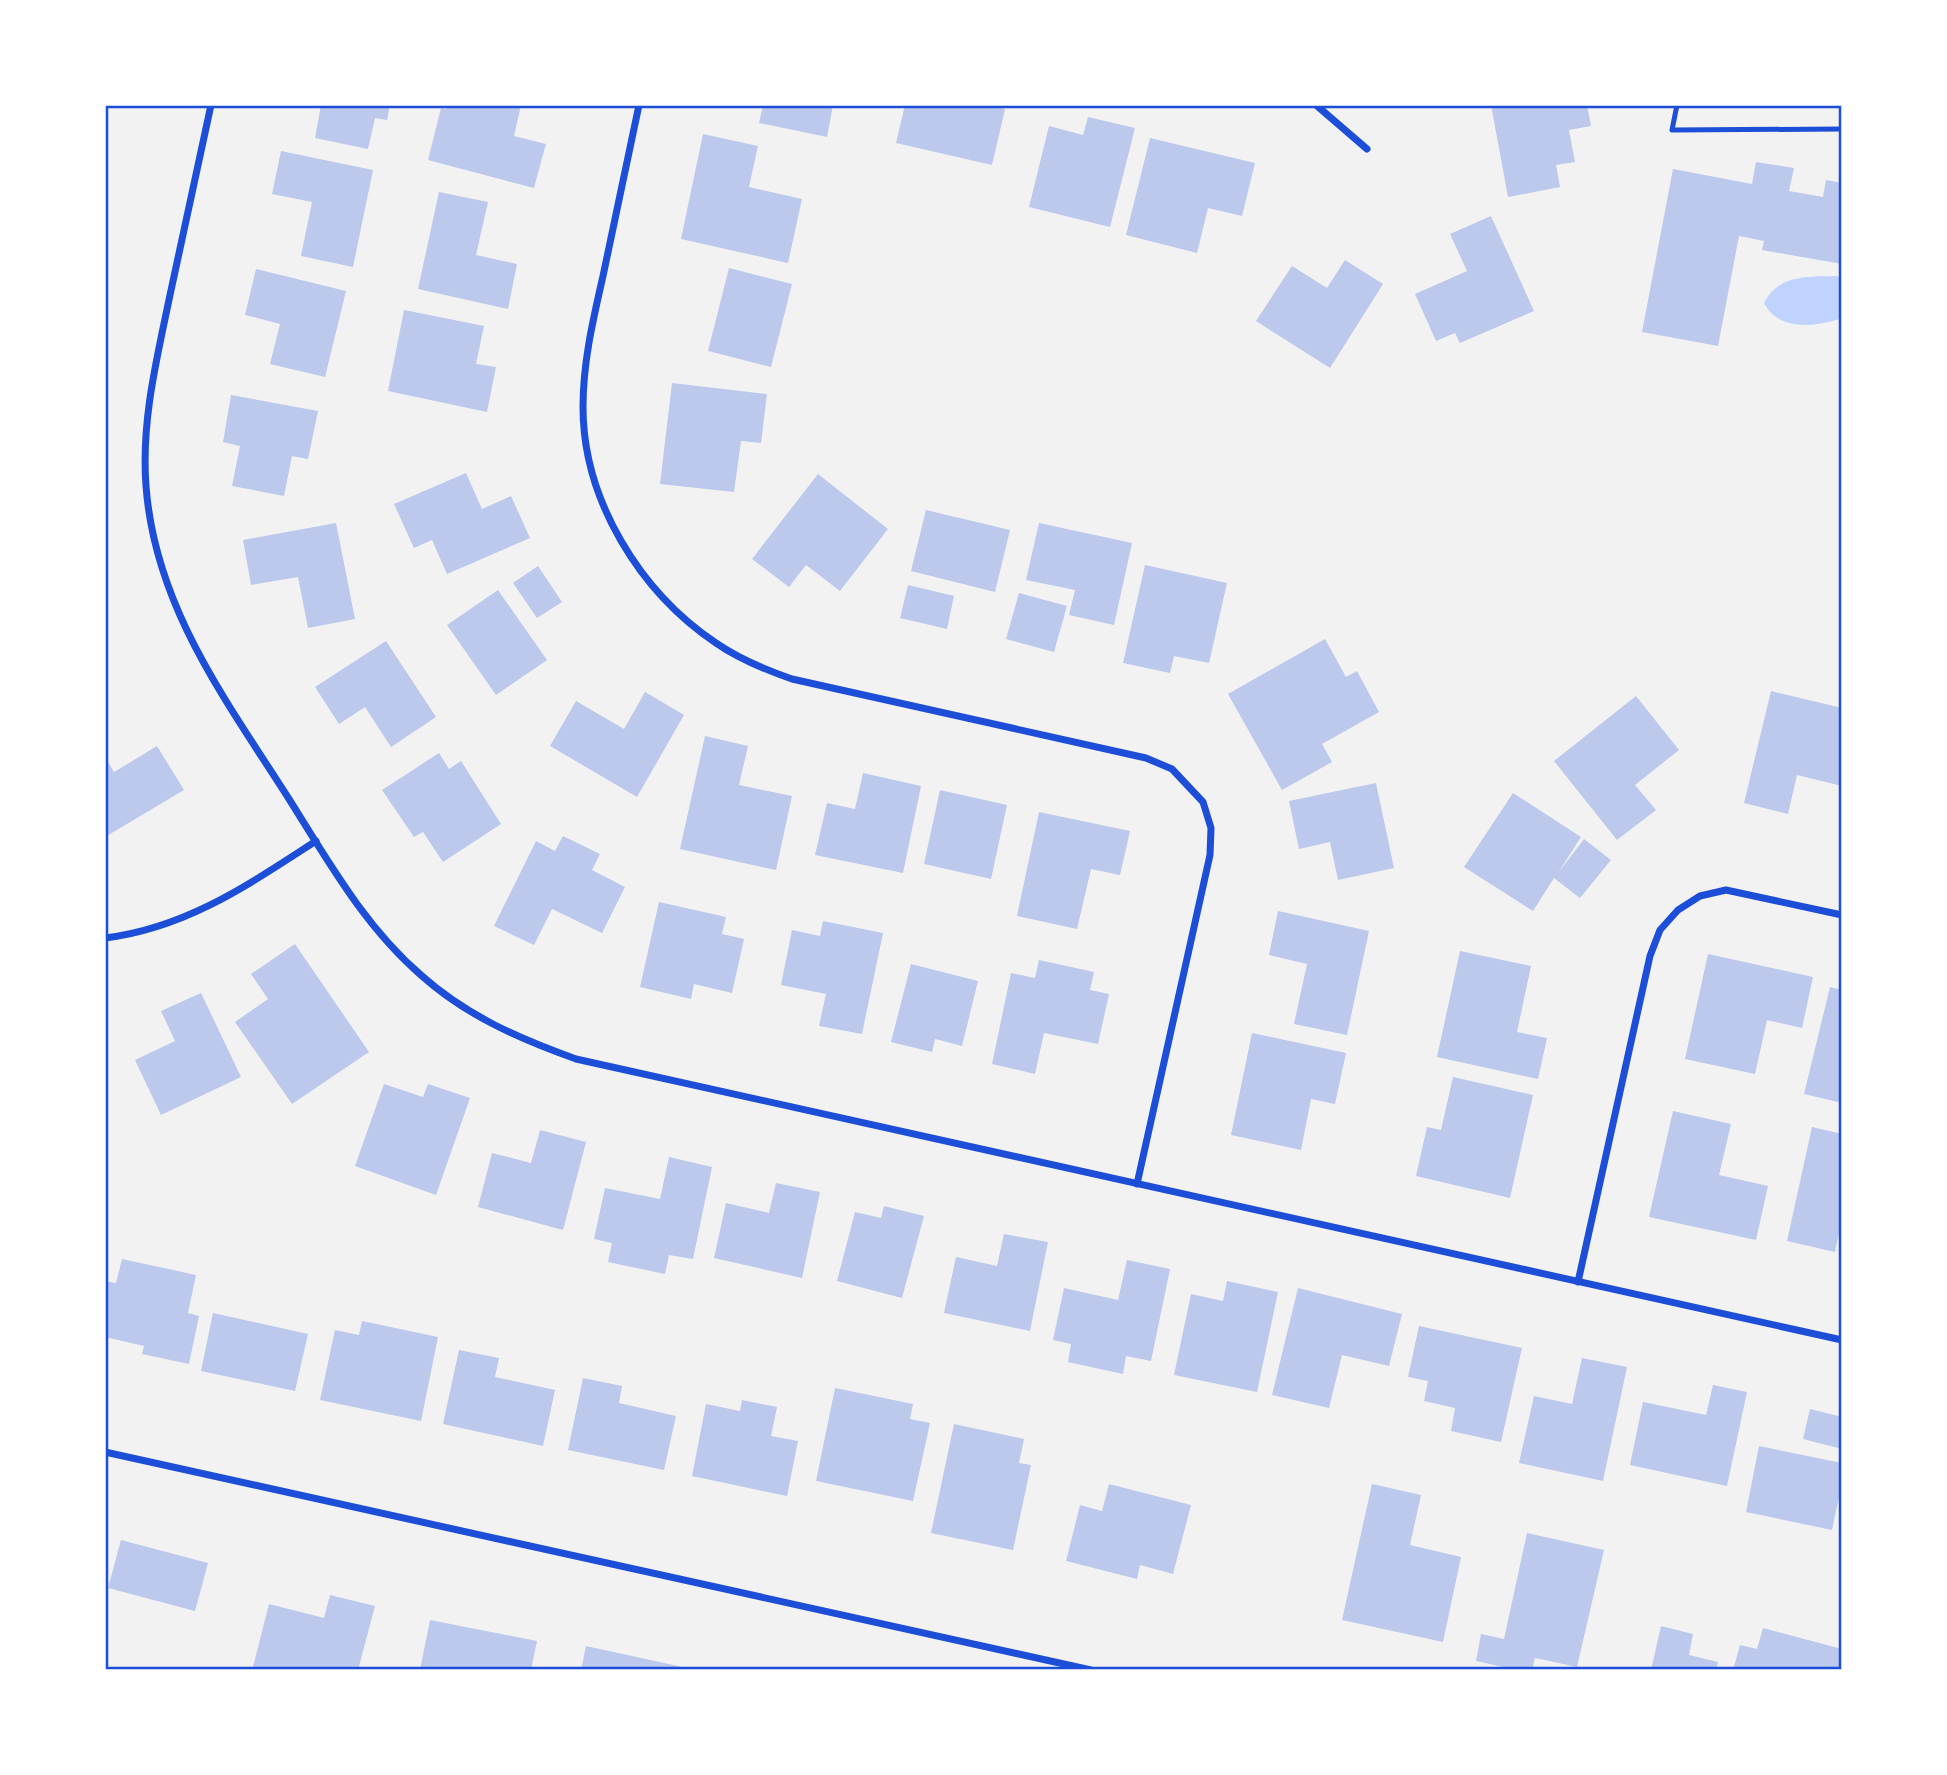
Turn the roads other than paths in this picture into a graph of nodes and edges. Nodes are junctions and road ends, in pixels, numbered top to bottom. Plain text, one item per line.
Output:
1 (211, 105) edge
2 (639, 105) edge
3 (1316, 105) edge
4 (1677, 105) edge
5 (1842, 129) edge
6 (1367, 149) dead end
7 (316, 841) junction
8 (1842, 915) edge
9 (105, 938) edge
10 (1137, 1184) junction
11 (1578, 1282) junction
12 (1842, 1340) edge
13 (105, 1452) edge
14 (1091, 1670) edge

1 - 7 street
2 - 10 street
3 - 6 street
4 - 5 lane
7 - 9 street
7 - 10 street
8 - 11 street
10 - 11 street
11 - 12 street
13 - 14 street

